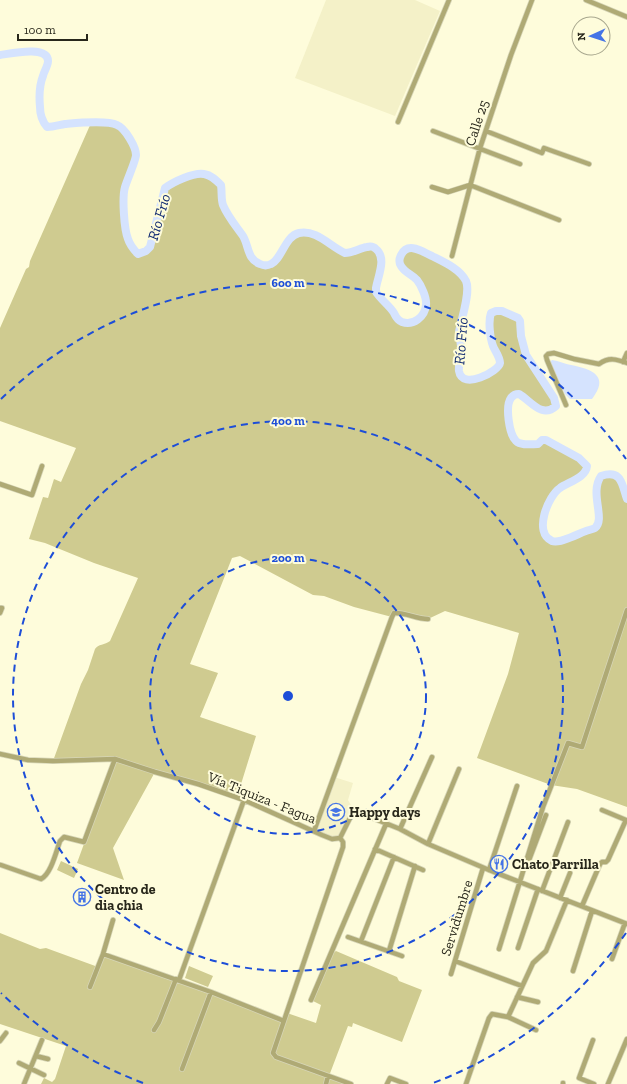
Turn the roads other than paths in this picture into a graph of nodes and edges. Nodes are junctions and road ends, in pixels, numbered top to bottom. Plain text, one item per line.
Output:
1 (449, 0) edge
2 (532, 0) edge
3 (586, 0) edge
4 (627, 17) edge
5 (398, 122) dead end
6 (433, 131) dead end
7 (486, 131) junction
8 (480, 148) junction
9 (520, 164) dead end
10 (589, 164) dead end
11 (470, 185) junction
12 (432, 187) dead end
13 (559, 220) dead end
14 (452, 256) dead end
15 (627, 353) edge
16 (625, 363) edge
17 (566, 405) dead end
18 (42, 466) dead end
19 (0, 484) edge
20 (0, 608) edge
21 (627, 610) edge
22 (0, 613) edge
23 (428, 619) dead end
24 (0, 754) edge
25 (432, 757) dead end
26 (115, 759) junction
27 (459, 769) dead end
28 (518, 786) dead end
29 (244, 800) junction
30 (602, 810) dead end
31 (546, 815) dead end
32 (568, 822) dead end
33 (386, 824) junction
34 (400, 829) junction
35 (314, 832) junction
36 (340, 838) junction
37 (428, 844) junction
38 (375, 849) junction
39 (394, 857) junction
40 (1, 865) dead end
41 (415, 866) junction
42 (483, 868) junction
43 (423, 870) dead end
44 (489, 870) junction
45 (570, 872) dead end
46 (520, 882) junction
47 (540, 890) junction
48 (560, 898) junction
49 (567, 900) junction
50 (582, 906) junction
51 (592, 911) junction
52 (113, 920) dead end
53 (626, 923) edge
54 (348, 937) dead end
55 (361, 942) junction
56 (518, 948) dead end
57 (499, 949) dead end
58 (389, 951) junction
59 (103, 954) junction
60 (402, 956) dead end
61 (612, 959) dead end
62 (455, 961) junction
63 (573, 971) dead end
64 (451, 974) dead end
65 (177, 980) junction
66 (522, 986) junction
67 (90, 987) dead end
68 (211, 992) junction
69 (517, 996) junction
70 (311, 1000) dead end
71 (538, 1002) dead end
72 (508, 1017) junction
73 (284, 1022) junction
74 (154, 1030) dead end
75 (536, 1030) dead end
76 (6, 1033) dead end
77 (627, 1039) edge
78 (42, 1040) dead end
79 (593, 1040) dead end
80 (0, 1041) edge
81 (36, 1056) junction
82 (48, 1060) dead end
83 (19, 1062) dead end
84 (182, 1068) dead end
85 (31, 1069) junction
86 (44, 1075) dead end
87 (328, 1076) junction
88 (24, 1084) edge
89 (326, 1084) edge
90 (351, 1084) edge
91 (387, 1084) edge
92 (406, 1084) edge
93 (466, 1084) edge
94 (594, 1084) edge
95 (608, 1084) edge

1 - 5 street
2 - 7 street, Calle 25
3 - 4 street
6 - 8 street
7 - 8 street, Calle 25
7 - 10 street
8 - 9 street
8 - 11 street, Calle 25
11 - 12 street
11 - 13 street
11 - 14 street, Calle 25
15 - 16 street
16 - 17 street
18 - 19 street
20 - 22 street
21 - 46 street
23 - 35 street
24 - 26 street, Vía Tiquiza - Fagua
25 - 34 street
26 - 29 street, Vía Tiquiza - Fagua
26 - 40 street
27 - 37 street
28 - 44 street
29 - 35 street, Vía Tiquiza - Fagua
29 - 65 street
30 - 50 street
31 - 46 street
32 - 47 street
33 - 34 street
33 - 36 street
33 - 38 street
34 - 37 street
35 - 36 street, Vía Tiquiza - Fagua
36 - 73 street
37 - 42 street
38 - 39 street
38 - 70 street
39 - 41 street
39 - 55 street
41 - 43 street
41 - 58 street
42 - 44 street
42 - 62 street, Servidumbre
44 - 46 street
45 - 48 street
46 - 47 street
46 - 57 street
47 - 48 street
47 - 56 street
48 - 49 street
49 - 50 street
49 - 66 street
50 - 51 street
51 - 53 street
51 - 63 street
52 - 59 street
53 - 61 street
54 - 55 street
55 - 58 street
58 - 60 street
59 - 65 street
59 - 67 street
62 - 64 street, Servidumbre
62 - 66 street
65 - 68 street
65 - 74 street
66 - 69 street
68 - 73 street
68 - 84 street
69 - 71 street
69 - 72 street
72 - 75 street
72 - 93 street
73 - 87 street
76 - 80 street
77 - 95 street
78 - 81 street
79 - 94 street
81 - 82 street
81 - 85 street
83 - 85 street
85 - 86 street
85 - 88 street
87 - 89 street
87 - 90 street
91 - 92 street

